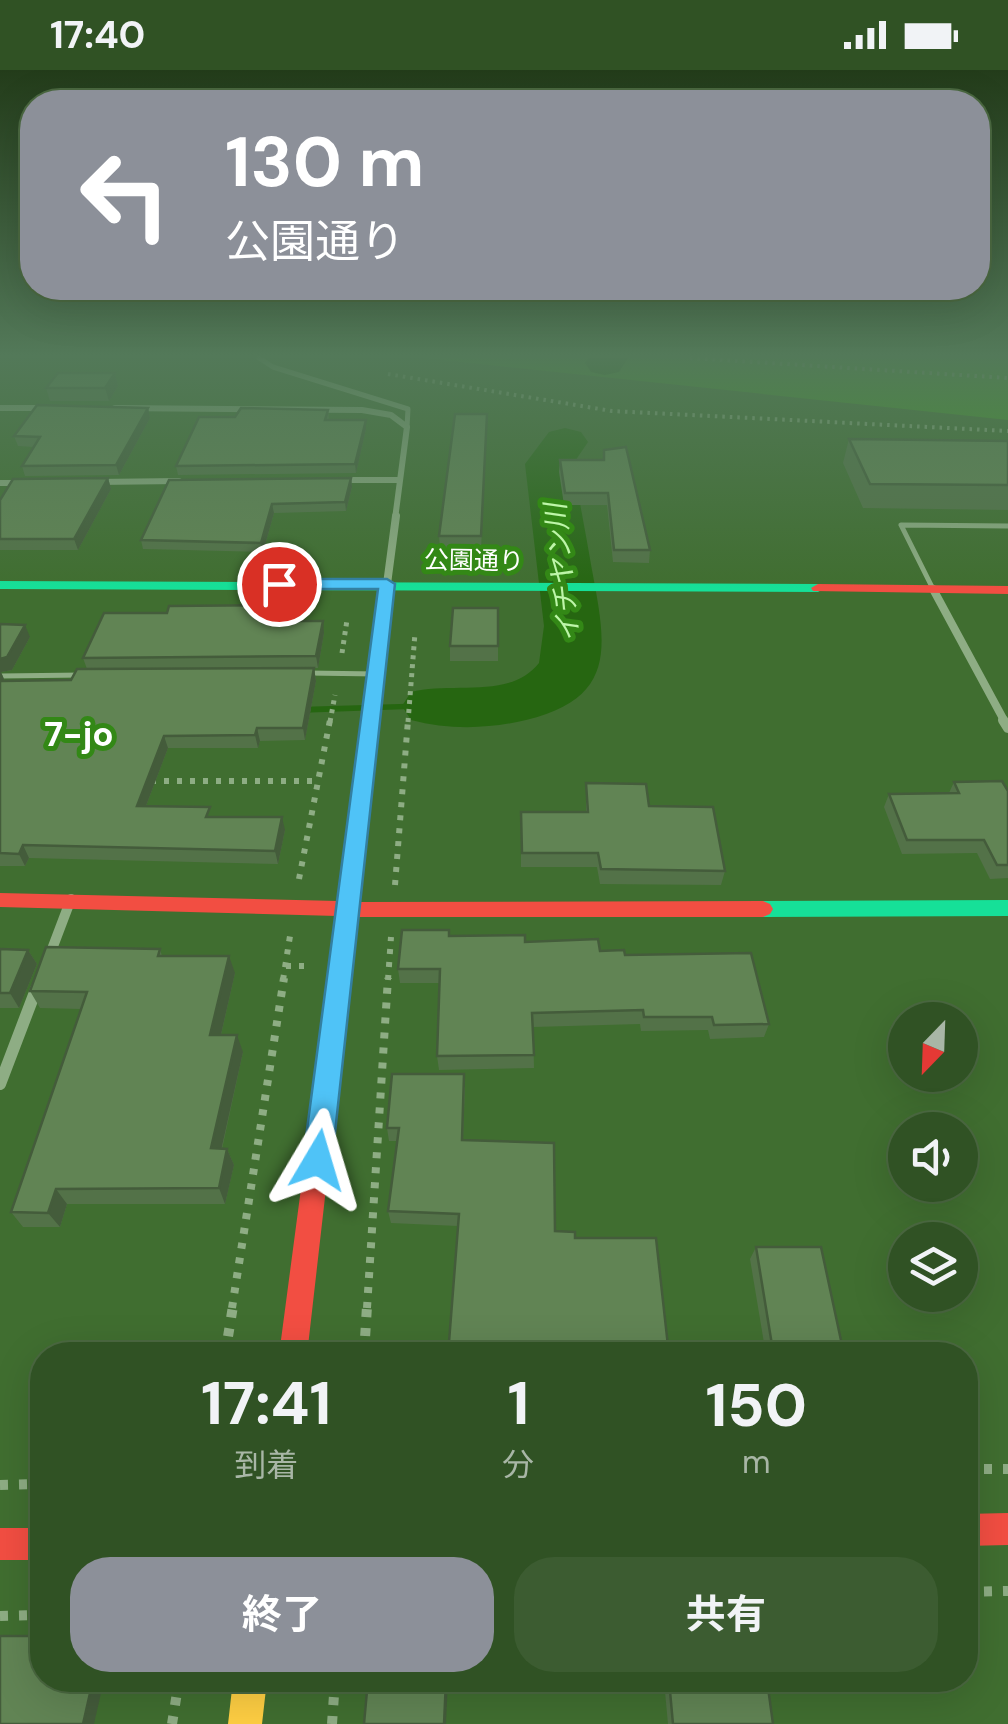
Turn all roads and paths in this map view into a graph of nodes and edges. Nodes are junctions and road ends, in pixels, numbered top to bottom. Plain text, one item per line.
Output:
1 (405, 435) edge
2 (324, 480) edge
3 (400, 480) junction
4 (190, 481) edge
5 (38, 482) edge
6 (76, 482) edge
7 (0, 483) edge
8 (1008, 526) edge
9 (387, 584) junction
10 (0, 585) edge
11 (933, 589) junction
12 (1008, 590) edge
13 (347, 620) dead end
14 (416, 620) dead end
15 (299, 673) edge
16 (339, 673) junction
17 (378, 674) junction
18 (100, 675) edge
19 (0, 676) edge
20 (1008, 728) edge
21 (140, 781) edge
22 (320, 781) junction
23 (0, 900) edge
24 (71, 900) junction
25 (293, 906) junction
26 (349, 906) junction
27 (1008, 908) edge
28 (393, 910) junction
29 (46, 963) edge
30 (40, 980) edge
31 (0, 1084) edge
32 (228, 1342) edge
33 (295, 1342) edge
34 (365, 1342) edge
35 (978, 1469) edge
36 (1008, 1469) edge
37 (0, 1484) edge
38 (30, 1484) edge
39 (1008, 1529) edge
40 (978, 1530) edge
41 (0, 1544) edge
42 (30, 1544) edge
43 (1008, 1591) edge
44 (978, 1592) edge
45 (30, 1615) edge
46 (0, 1616) edge
47 (177, 1692) edge
48 (249, 1692) edge
49 (334, 1692) edge
50 (172, 1724) edge
51 (245, 1724) edge
52 (332, 1724) edge

1 - 3 street
2 - 3 street
3 - 9 street
4 - 6 street
5 - 7 street
8 - 11 lane
9 - 10 street, 公園通り
9 - 11 street, 公園通り
9 - 17 street
11 - 12 street, 公園通り
11 - 20 street
13 - 16 path
14 - 28 path
15 - 16 lane
16 - 17 lane
16 - 22 path
17 - 26 street
18 - 19 lane
21 - 22 path
22 - 25 path
23 - 24 street
24 - 25 street
24 - 29 street
25 - 26 street
25 - 32 path
26 - 28 street
26 - 33 street
27 - 28 street
28 - 34 path
30 - 31 street
35 - 36 path
37 - 38 path
39 - 40 street
41 - 42 street
43 - 44 path
45 - 46 path
47 - 50 path
48 - 51 street
49 - 52 path

